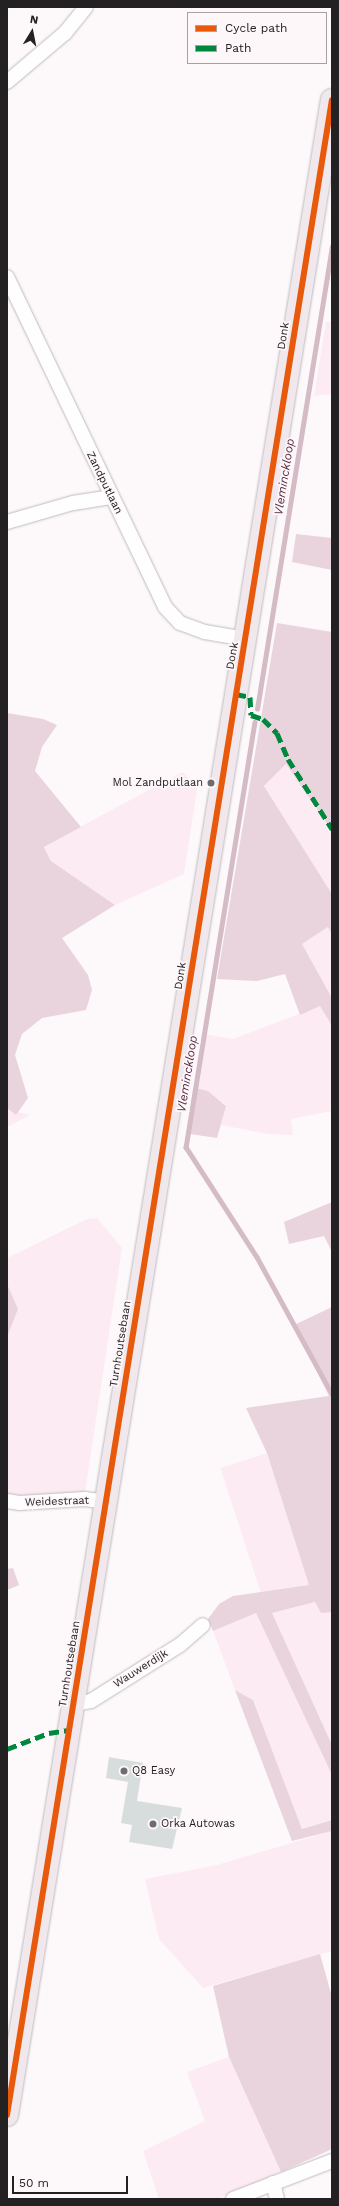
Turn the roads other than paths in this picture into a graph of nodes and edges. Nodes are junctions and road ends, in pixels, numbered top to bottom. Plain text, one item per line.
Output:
1 (86, 7) edge
2 (7, 82) edge
3 (332, 100) edge
4 (7, 277) edge
5 (111, 497) junction
6 (7, 522) edge
7 (246, 640) junction
8 (152, 1216) joint
9 (7, 1501) edge
10 (106, 1502) junction
11 (203, 1625) dead end
12 (74, 1704) junction
13 (7, 2115) edge
14 (332, 2162) edge
15 (273, 2183) junction
16 (233, 2199) edge
17 (277, 2199) edge

1 - 2 street
3 - 7 main road, Donk
4 - 5 street, Zandputlaan
5 - 6 street
5 - 7 street, Zandputlaan
7 - 8 main road, Donk
8 - 10 main road, Turnhoutsebaan
9 - 10 street, Weidestraat
10 - 12 main road, Turnhoutsebaan
11 - 12 street, Wauwerdijk
12 - 13 main road, Turnhoutsebaan
14 - 15 street
15 - 16 street
15 - 17 street

